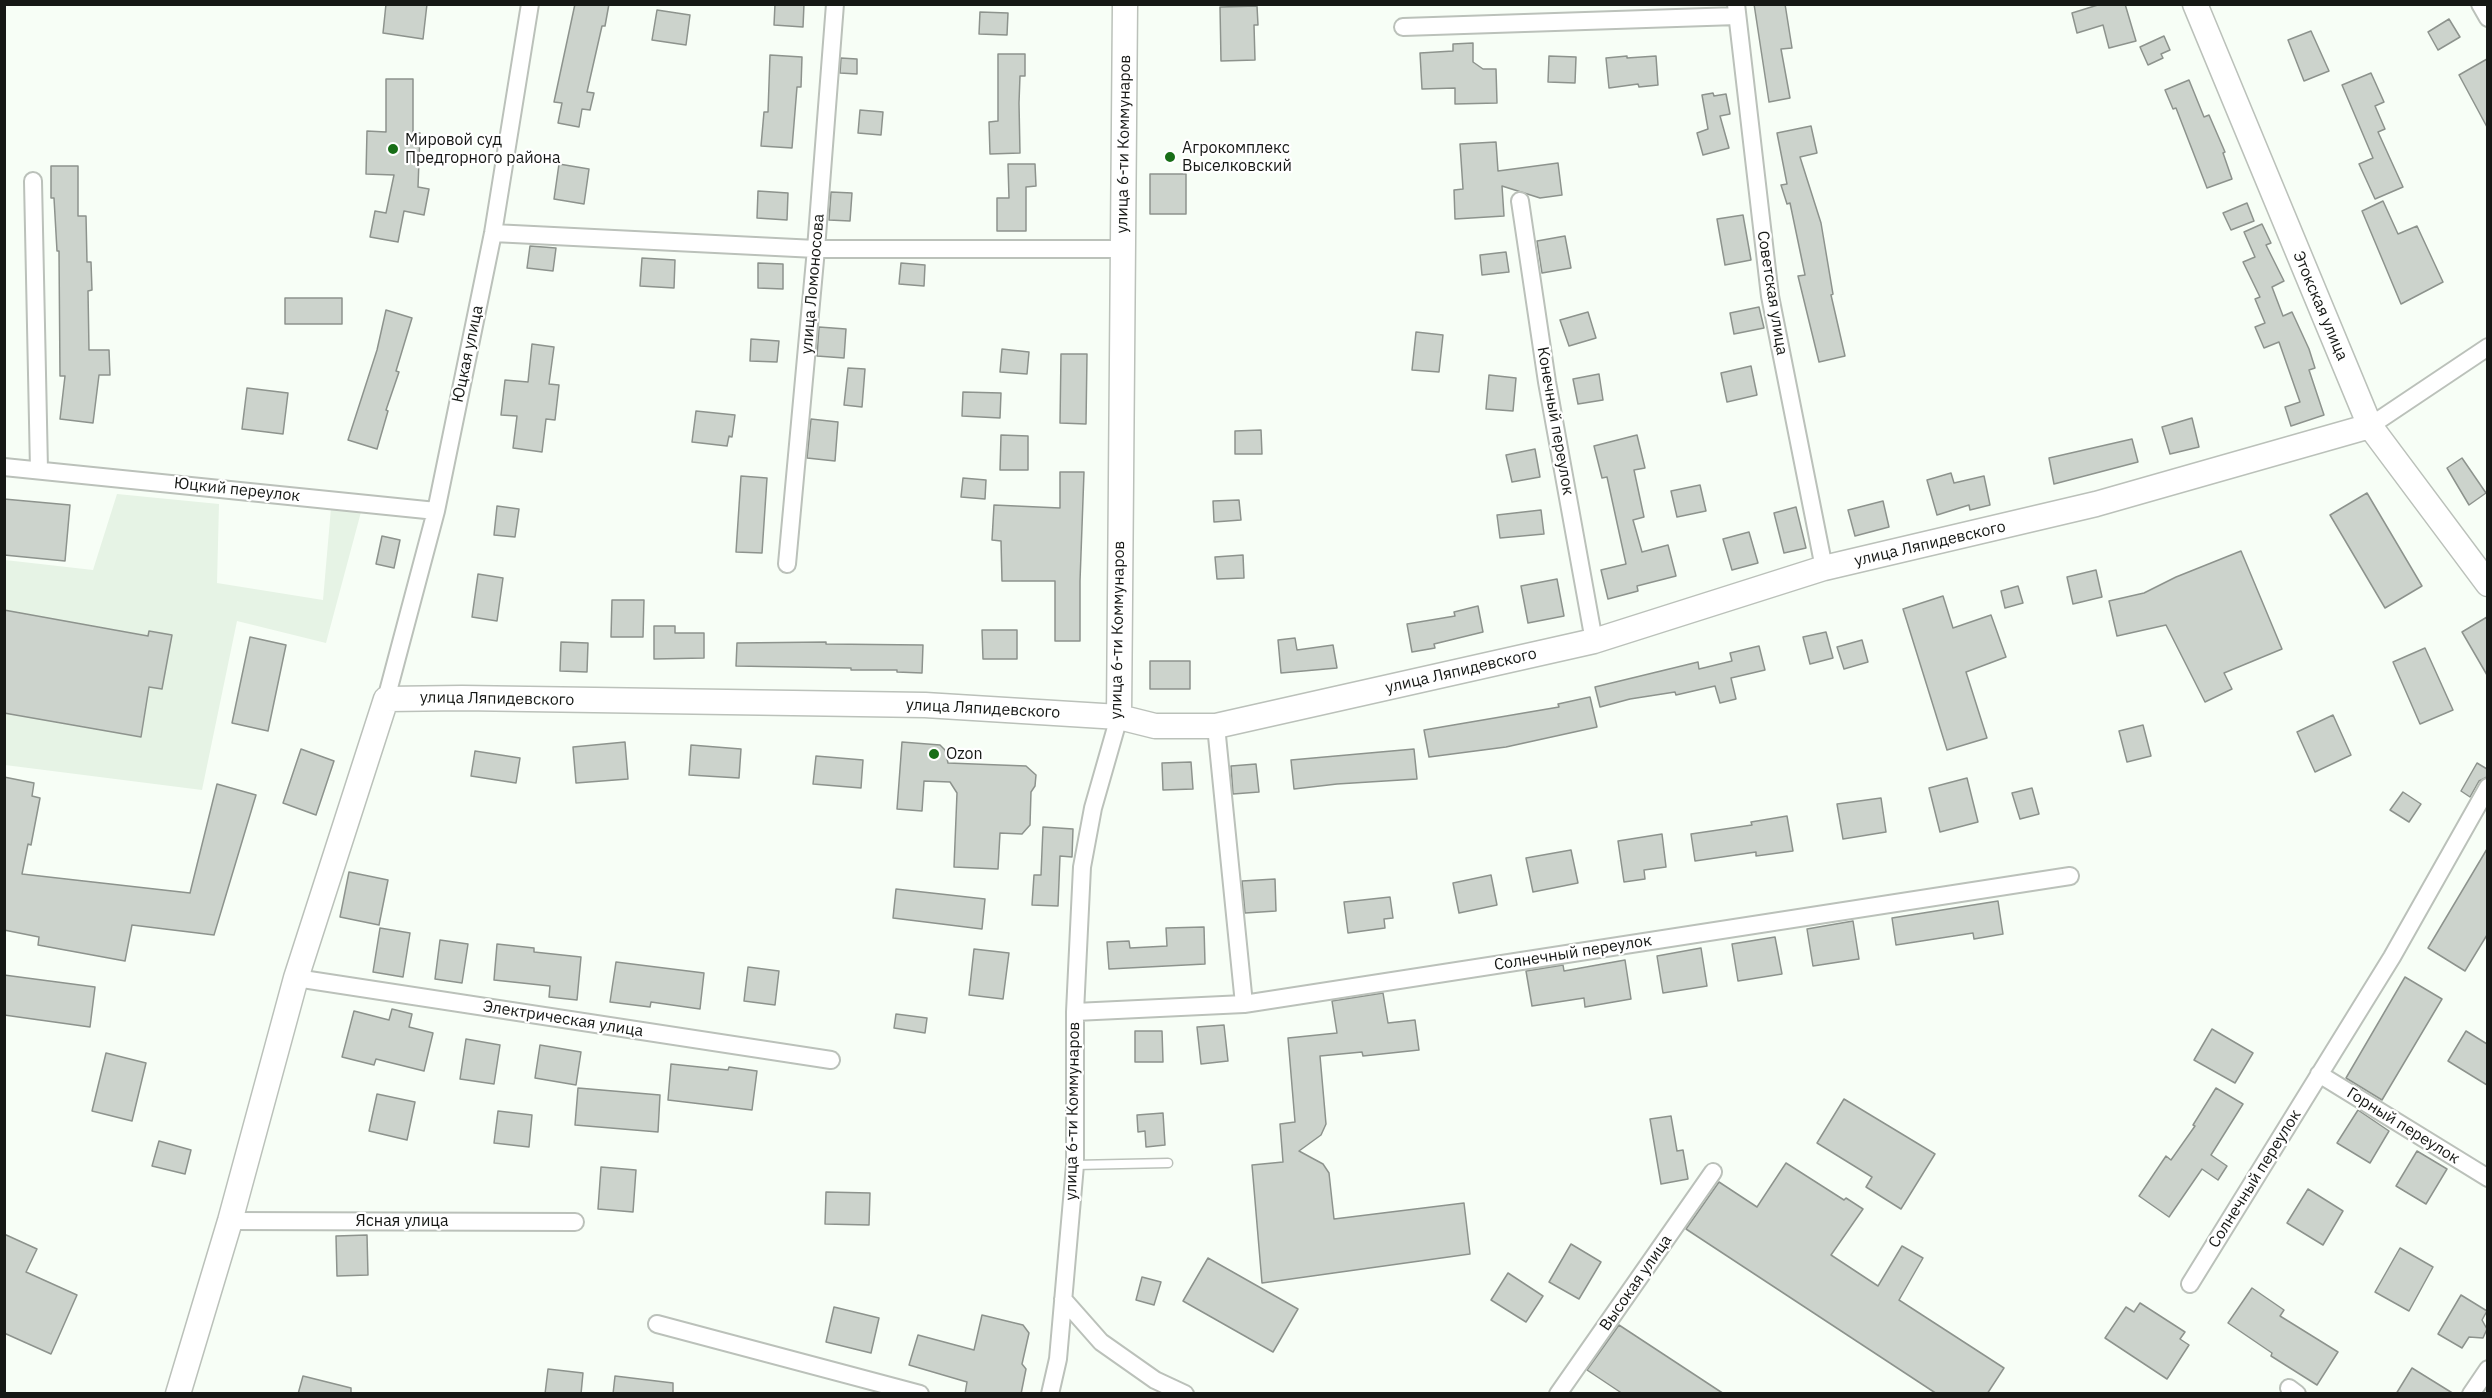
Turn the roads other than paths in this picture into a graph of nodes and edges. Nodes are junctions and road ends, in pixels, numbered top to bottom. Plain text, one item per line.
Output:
1 (530, 4) edge
2 (835, 4) edge
3 (1125, 4) edge
4 (2195, 4) edge
5 (2480, 4) edge
6 (1737, 10) edge
7 (2487, 18) edge
8 (1403, 27) dead end
9 (33, 181) dead end
10 (1520, 201) dead end
11 (493, 233) junction
12 (816, 249) junction
13 (1122, 249) junction
14 (2487, 347) edge
15 (2370, 426) junction
16 (4, 467) edge
17 (39, 470) junction
18 (436, 511) junction
19 (787, 564) dead end
20 (1824, 568) junction
21 (2487, 584) edge
22 (1594, 641) junction
23 (386, 699) junction
24 (1119, 717) junction
25 (1216, 726) junction
26 (2487, 787) edge
27 (2070, 876) dead end
28 (296, 978) junction
29 (1244, 1004) junction
30 (1075, 1012) junction
31 (831, 1060) dead end
32 (2319, 1074) junction
33 (1168, 1163) dead end
34 (1075, 1165) junction
35 (1713, 1172) dead end
36 (2487, 1178) edge
37 (230, 1221) junction
38 (575, 1222) dead end
39 (2190, 1284) dead end
40 (1063, 1299) junction
41 (657, 1324) dead end
42 (2487, 1369) edge
43 (178, 1394) edge
44 (920, 1394) edge
45 (1050, 1394) edge
46 (1185, 1394) edge
47 (1558, 1394) edge
48 (2471, 1394) edge

1 - 11 street, Юцкая улица
2 - 12 street, улица Ломоносова
3 - 13 main road, улица 6-ти Коммунаров
4 - 15 main road, Этокская улица
5 - 7 street
6 - 8 street, Советская улица
6 - 20 street, Советская улица
9 - 17 street
10 - 22 street, Конечный переулок
11 - 12 street
11 - 18 street, Юцкая улица
12 - 13 street
12 - 19 street, улица Ломоносова
13 - 24 main road, улица 6-ти Коммунаров
14 - 15 street, улица Ляпидевского
15 - 20 main road, улица Ляпидевского
15 - 21 main road, Этокская улица
16 - 17 street, Юцкий переулок
17 - 18 street, Юцкий переулок
18 - 23 street, Юцкая улица
20 - 22 main road, улица Ляпидевского
22 - 25 main road, улица Ляпидевского
23 - 24 main road, улица Ляпидевского
23 - 28 main road
24 - 25 main road, улица Ляпидевского
24 - 30 street, улица 6-ти Коммунаров
25 - 29 street
26 - 32 street, Солнечный переулок
27 - 29 street, Солнечный переулок
28 - 31 street, Электрическая улица
28 - 37 main road
29 - 30 street, Солнечный переулок
30 - 34 street, улица 6-ти Коммунаров
32 - 36 street, Горный переулок
32 - 39 street, Солнечный переулок
33 - 34 lane
34 - 40 street, улица 6-ти Коммунаров
35 - 47 street, Высокая улица
37 - 38 street, Ясная улица
37 - 43 main road
40 - 45 street, улица 6-ти Коммунаров
40 - 46 street
41 - 44 street
42 - 48 street

